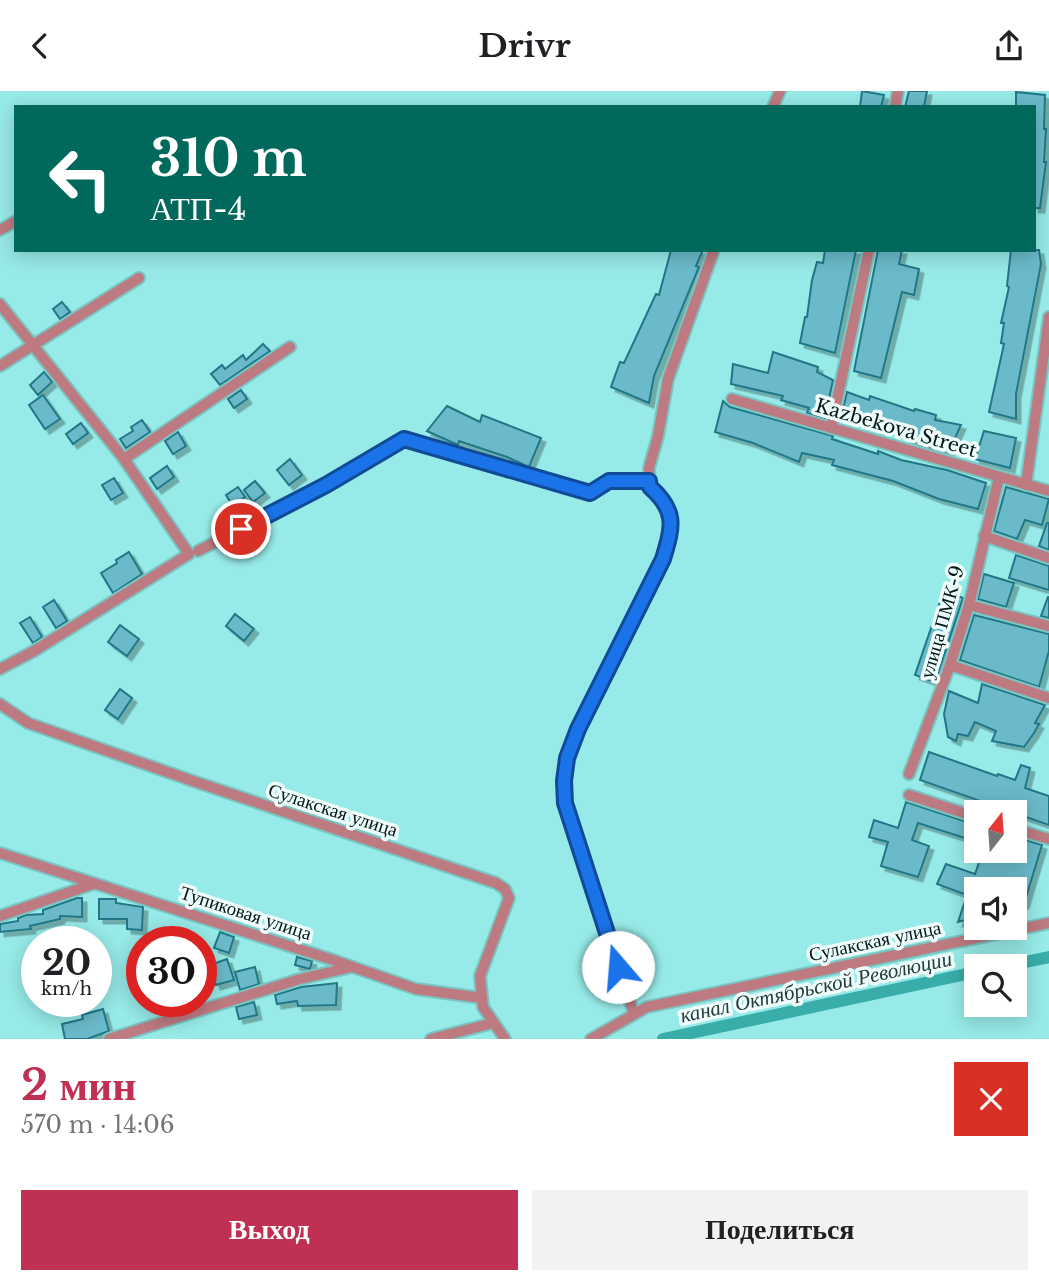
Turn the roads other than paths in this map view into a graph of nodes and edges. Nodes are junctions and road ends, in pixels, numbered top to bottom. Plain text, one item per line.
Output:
1 (713, 252) edge
2 (869, 252) edge
3 (139, 278) dead end
4 (0, 304) edge
5 (1049, 317) edge
6 (33, 346) junction
7 (290, 347) dead end
8 (0, 366) edge
9 (732, 399) dead end
10 (831, 428) junction
11 (124, 459) junction
12 (999, 477) junction
13 (649, 481) junction
14 (1026, 485) junction
15 (1049, 491) edge
16 (984, 536) junction
17 (193, 553) junction
18 (1049, 558) edge
19 (969, 605) junction
20 (1048, 626) edge
21 (950, 665) junction
22 (0, 669) edge
23 (1049, 698) edge
24 (0, 704) edge
25 (909, 773) dead end
26 (909, 795) dead end
27 (964, 813) edge
28 (1027, 833) edge
29 (1049, 839) edge
30 (0, 853) edge
31 (95, 883) junction
32 (0, 916) edge
33 (1049, 923) edge
34 (352, 967) junction
35 (482, 997) junction
36 (634, 1014) junction
37 (493, 1023) junction
38 (109, 1039) edge
39 (431, 1039) edge
40 (505, 1039) edge
41 (591, 1039) edge

1 - 13 street
2 - 10 street
3 - 6 street
4 - 6 street
5 - 14 street
6 - 8 street
6 - 11 street
7 - 11 street
9 - 10 street, Kazbekova Street
10 - 12 street, Kazbekova Street
11 - 17 street
12 - 14 street, Kazbekova Street
12 - 16 street, улица ПМК-9
13 - 17 street
13 - 36 street
14 - 15 street, Kazbekova Street
16 - 18 street
16 - 19 street, улица ПМК-9
17 - 22 street
19 - 20 street
19 - 21 street, улица ПМК-9
21 - 23 street
21 - 25 street, улица ПМК-9
24 - 35 street, Сулакская улица
26 - 27 street
28 - 29 street
30 - 31 street, Тупиковая улица
31 - 32 street
31 - 34 street, Тупиковая улица
33 - 36 street, Сулакская улица
34 - 35 street, Тупиковая улица
34 - 38 street
35 - 37 street, Сулакская улица
36 - 41 street, Сулакская улица
37 - 39 street
37 - 40 street, Сулакская улица

